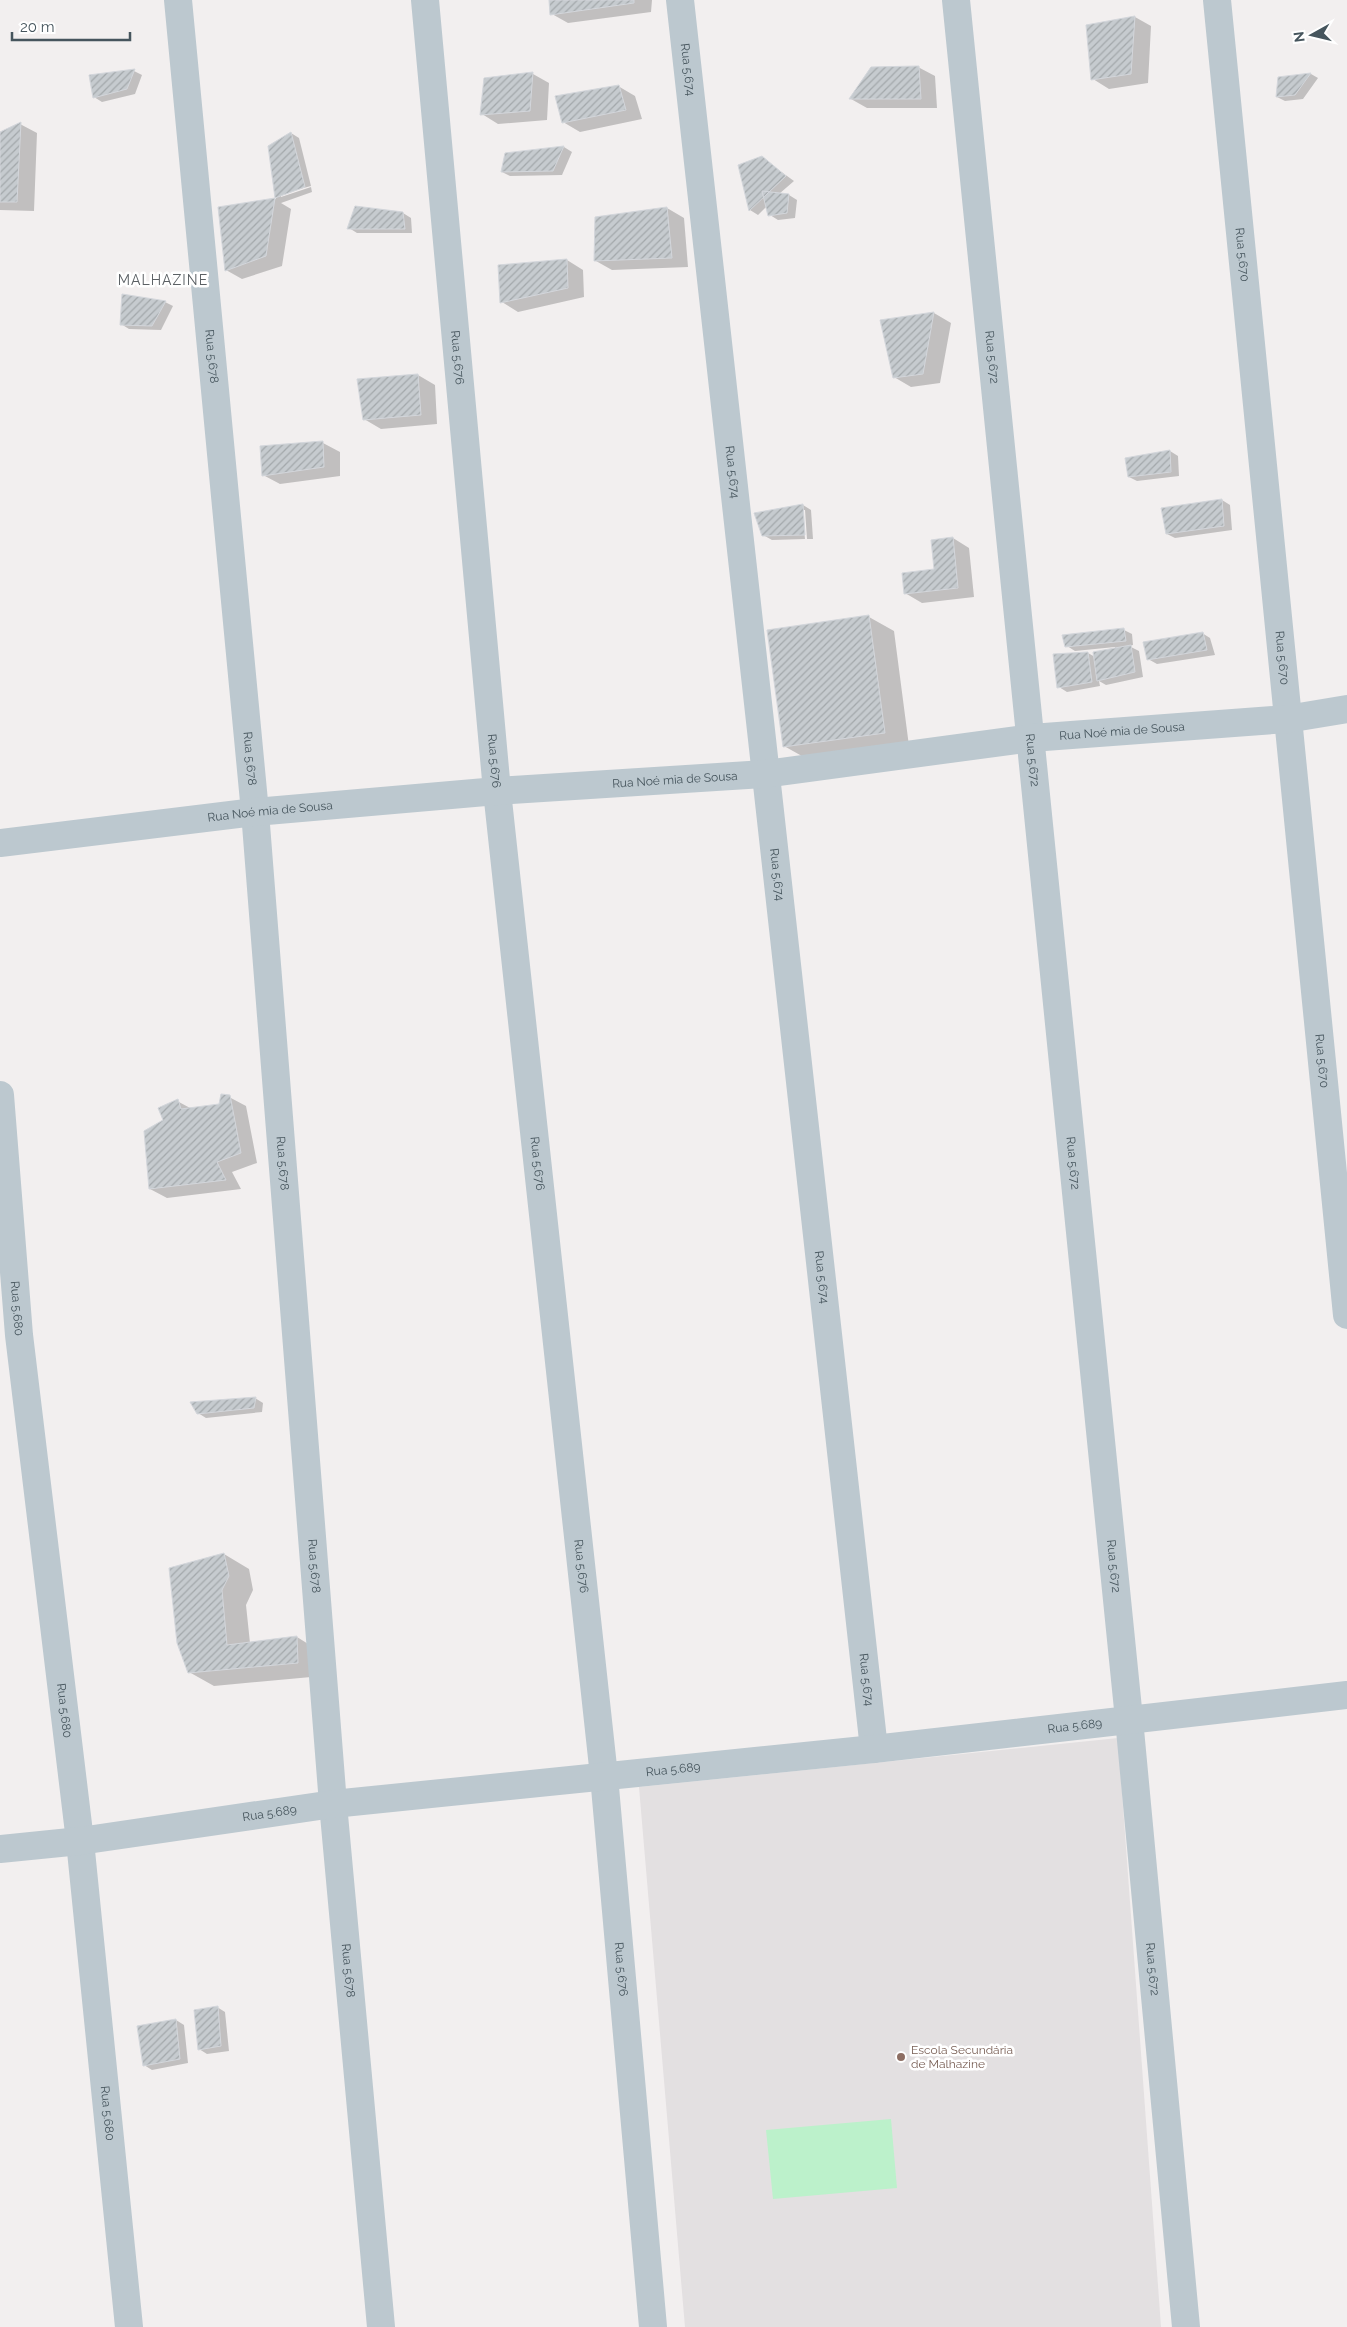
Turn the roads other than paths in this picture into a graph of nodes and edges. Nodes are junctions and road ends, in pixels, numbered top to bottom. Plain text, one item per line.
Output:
1 (178, 0) edge
2 (425, 0) edge
3 (680, 0) edge
4 (956, 0) edge
5 (1217, 0) edge
6 (1347, 709) edge
7 (1287, 719) junction
8 (1031, 738) junction
9 (765, 774) junction
10 (497, 791) junction
11 (255, 812) junction
12 (0, 843) edge
13 (0, 1095) edge
14 (1347, 1315) edge
15 (1347, 1695) edge
16 (1130, 1719) junction
17 (874, 1748) junction
18 (604, 1776) junction
19 (333, 1804) junction
20 (80, 1841) junction
21 (0, 1849) edge
22 (129, 2327) edge
23 (381, 2327) edge
24 (654, 2327) edge
25 (1186, 2327) edge

1 - 11 street, Rua 5.678
2 - 10 street, Rua 5.676
3 - 9 street, Rua 5.674
4 - 8 street, Rua 5.672
5 - 7 street, Rua 5.670
6 - 7 street, Rua Noé mia de Sousa
7 - 8 street, Rua Noé mia de Sousa
7 - 14 street, Rua 5.670
8 - 9 street, Rua Noé mia de Sousa
8 - 16 street, Rua 5.672
9 - 10 street, Rua Noé mia de Sousa
9 - 17 street, Rua 5.674
10 - 11 street, Rua Noé mia de Sousa
10 - 18 street, Rua 5.676
11 - 12 street, Rua Noé mia de Sousa
11 - 19 street, Rua 5.678
13 - 20 street, Rua 5.680
15 - 16 street, Rua 5.689
16 - 17 street, Rua 5.689
16 - 25 street, Rua 5.672
17 - 18 street, Rua 5.689
18 - 19 street, Rua 5.689
18 - 24 street, Rua 5.676
19 - 20 street, Rua 5.689
19 - 23 street, Rua 5.678
20 - 21 street, Rua 5.689
20 - 22 street, Rua 5.680

